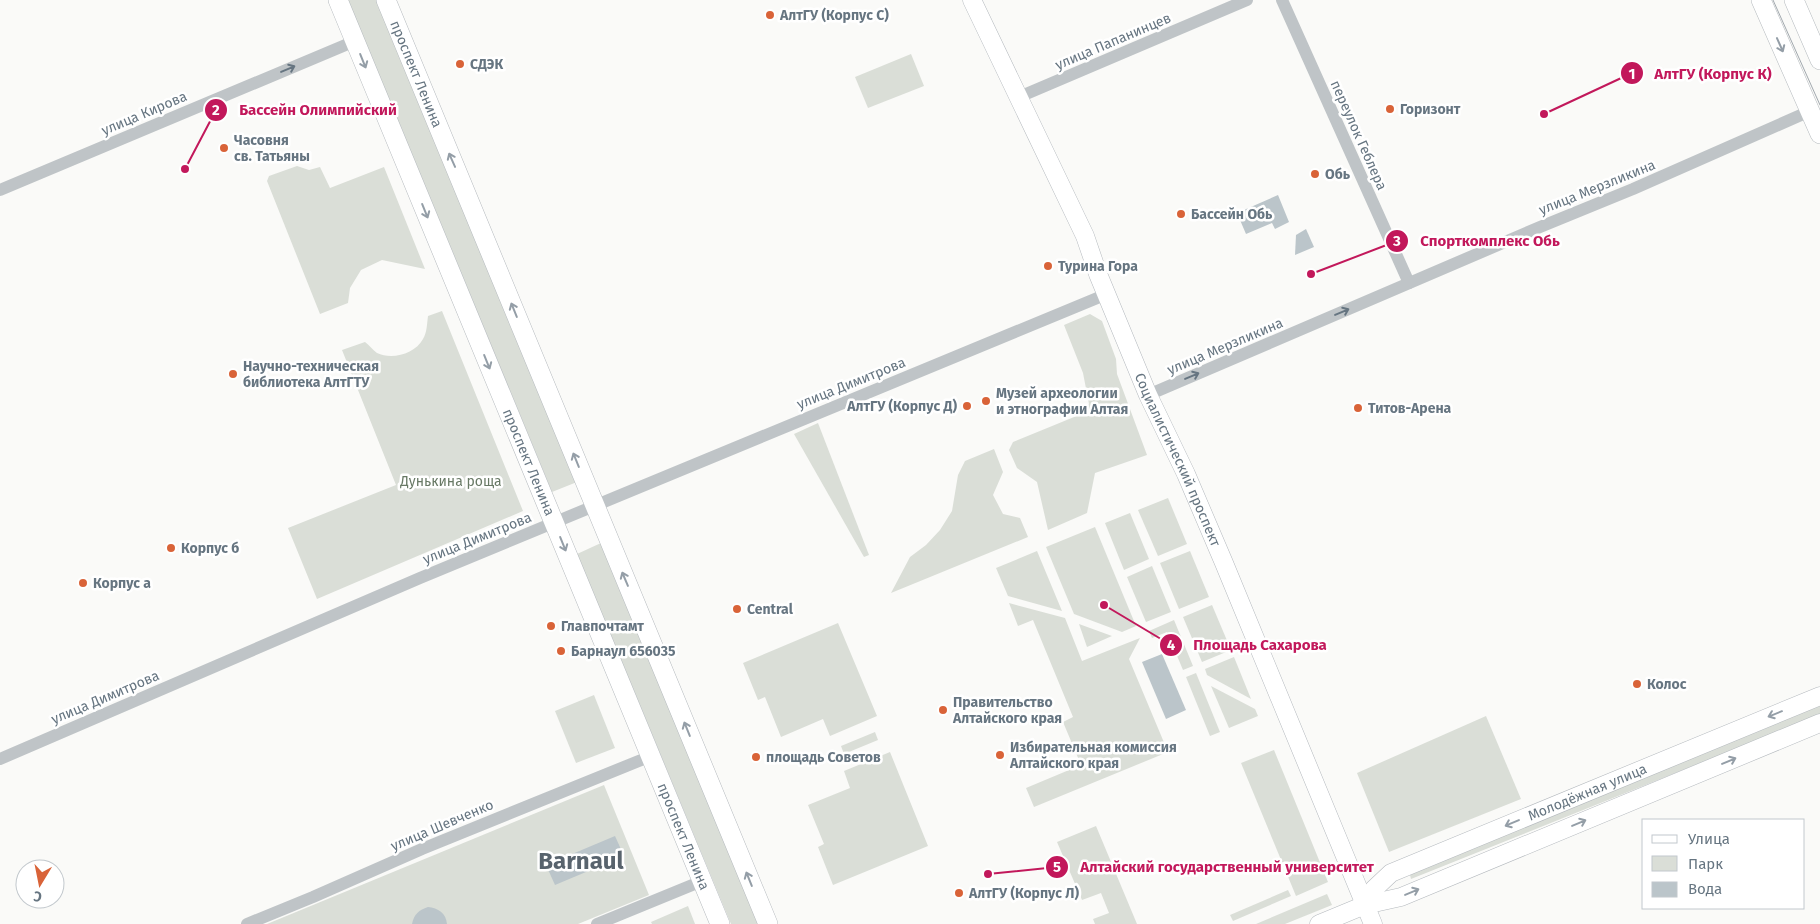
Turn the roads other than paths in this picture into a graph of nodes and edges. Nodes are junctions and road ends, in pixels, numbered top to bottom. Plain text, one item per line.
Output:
1 (338, 0) edge
2 (386, 0) edge
3 (972, 0) edge
4 (1247, 0) edge
5 (1282, 0) edge
6 (1761, 0) edge
7 (1794, 0) edge
8 (355, 41) junction
9 (1820, 60) edge
10 (1019, 97) junction
11 (1810, 111) junction
12 (1820, 134) edge
13 (0, 190) edge
14 (1409, 283) junction
15 (1107, 294) junction
16 (1148, 395) junction
17 (594, 506) junction
18 (554, 522) junction
19 (1820, 696) edge
20 (1820, 723) edge
21 (651, 756) junction
22 (0, 758) edge
23 (702, 881) junction
24 (1365, 905) junction
25 (247, 924) edge
26 (597, 924) edge
27 (720, 924) edge
28 (768, 924) edge
29 (1319, 924) edge
30 (1373, 924) edge

1 - 8 main road, проспект Ленина
17 -> 2 main road, проспект Ленина
3 - 10 street, Социалистический проспект
4 - 10 street, улица Папанинцев
5 - 14 street, переулок Геблера
6 -> 11 main road
7 - 9 main road
13 -> 8 street, улица Кирова
8 -> 18 main road, проспект Ленина
10 - 15 street, Социалистический проспект
11 - 12 main road
11 - 14 street, улица Мерзликина
16 -> 14 street, улица Мерзликина
15 - 16 street, Социалистический проспект
15 - 17 street, улица Димитрова
16 - 24 street, Социалистический проспект
17 - 18 street, улица Димитрова
28 -> 17 main road, проспект Ленина
18 -> 21 main road, проспект Ленина
18 - 22 street, улица Димитрова
19 -> 24 street, Молодёжная улица
24 -> 20 street, Молодёжная улица
21 - 23 main road, проспект Ленина
21 - 25 street, улица Шевченко
23 - 26 street
23 - 27 main road, проспект Ленина
24 - 29 street, Молодёжная улица
24 - 30 street, Социалистический проспект

